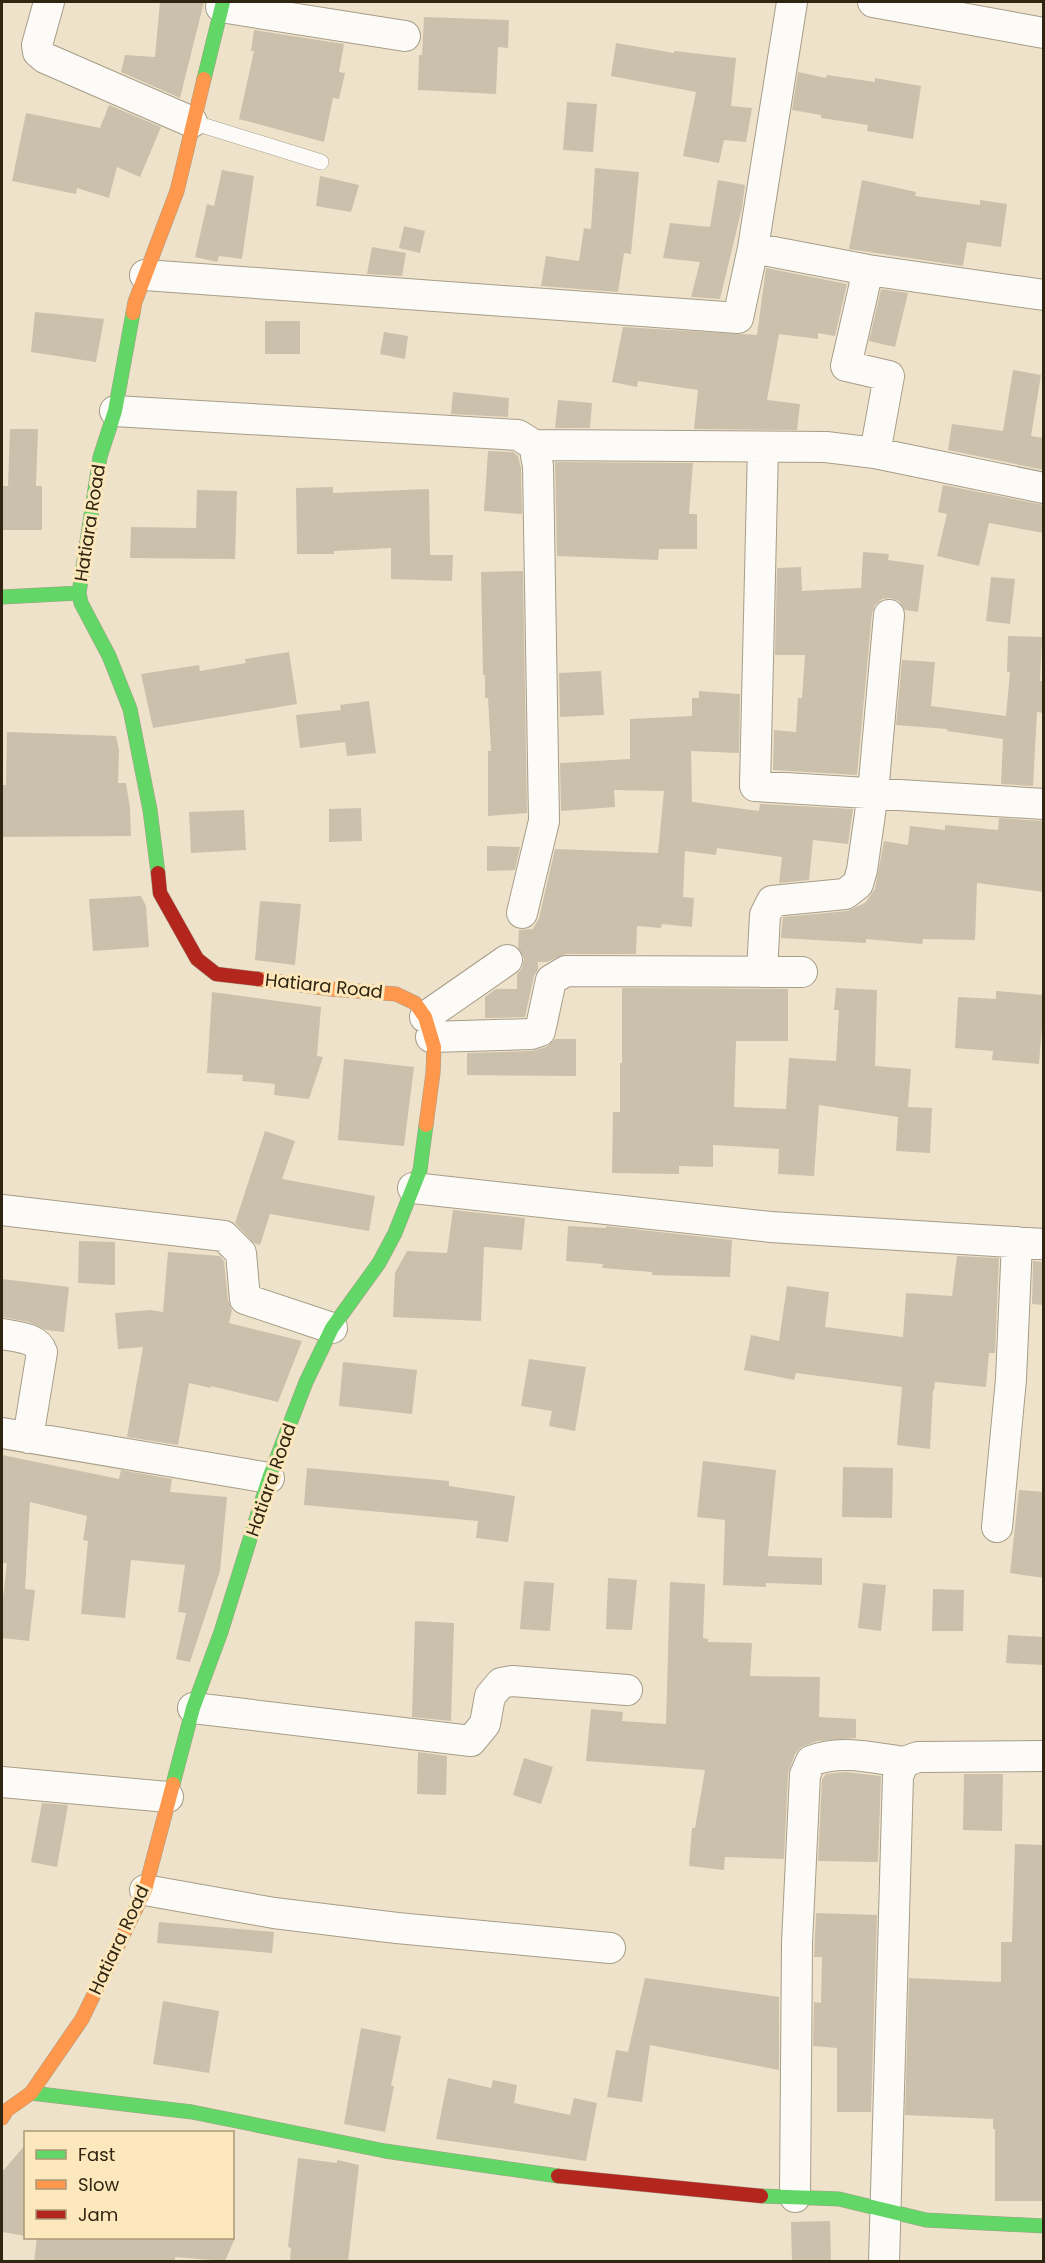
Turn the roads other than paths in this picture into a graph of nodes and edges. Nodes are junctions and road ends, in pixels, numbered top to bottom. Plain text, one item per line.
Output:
1 (50, 2) edge
2 (792, 2) edge
3 (873, 2) edge
4 (222, 4) edge
5 (1044, 33) edge
6 (405, 36) dead end
7 (192, 122) junction
8 (321, 162) dead end
9 (753, 248) junction
10 (868, 270) junction
11 (145, 276) junction
12 (1044, 295) edge
13 (115, 411) junction
14 (534, 445) junction
15 (763, 447) junction
16 (875, 453) junction
17 (1044, 488) edge
18 (79, 593) junction
19 (2, 597) edge
20 (889, 615) dead end
21 (873, 793) junction
22 (1044, 804) edge
23 (522, 913) dead end
24 (507, 960) dead end
25 (762, 972) junction
26 (802, 972) dead end
27 (428, 1027) junction
28 (413, 1188) junction
29 (2, 1209) edge
30 (1030, 1243) edge
31 (332, 1328) junction
32 (2, 1334) edge
33 (15, 1435) edge
34 (269, 1479) junction
35 (997, 1527) dead end
36 (627, 1690) dead end
37 (193, 1708) junction
38 (1044, 1756) edge
39 (904, 1762) junction
40 (2, 1782) edge
41 (168, 1797) junction
42 (145, 1890) junction
43 (610, 1948) dead end
44 (31, 2092) junction
45 (2, 2118) edge
46 (795, 2197) junction
47 (887, 2211) junction
48 (1044, 2226) edge
49 (884, 2262) edge

1 - 7 street
2 - 9 street
3 - 5 street
4 - 6 street
4 - 7 street, Hatiara Road
7 - 8 lane
7 - 11 street, Hatiara Road
9 - 10 street
9 - 11 street
10 - 12 street
10 - 16 street
11 - 13 street, Hatiara Road
13 - 14 street
13 - 18 street, Hatiara Road
14 - 15 street
14 - 23 street
15 - 16 street
15 - 21 street
16 - 17 street
18 - 19 street
18 - 27 street, Hatiara Road
20 - 21 street
21 - 22 street
21 - 25 street
24 - 27 street
25 - 26 street
25 - 27 street
27 - 28 street, Hatiara Road
28 - 30 street
28 - 31 street, Hatiara Road
29 - 31 street
30 - 35 street
31 - 34 street, Hatiara Road
32 - 33 street
33 - 34 street
34 - 37 street, Hatiara Road
36 - 37 street
37 - 41 street, Hatiara Road
38 - 39 street
39 - 46 street
39 - 47 street
40 - 41 street
41 - 42 street, Hatiara Road
42 - 43 street
42 - 44 street, Hatiara Road
44 - 45 street, Hatiara Road
44 - 46 street
46 - 47 street
47 - 48 street
47 - 49 street

